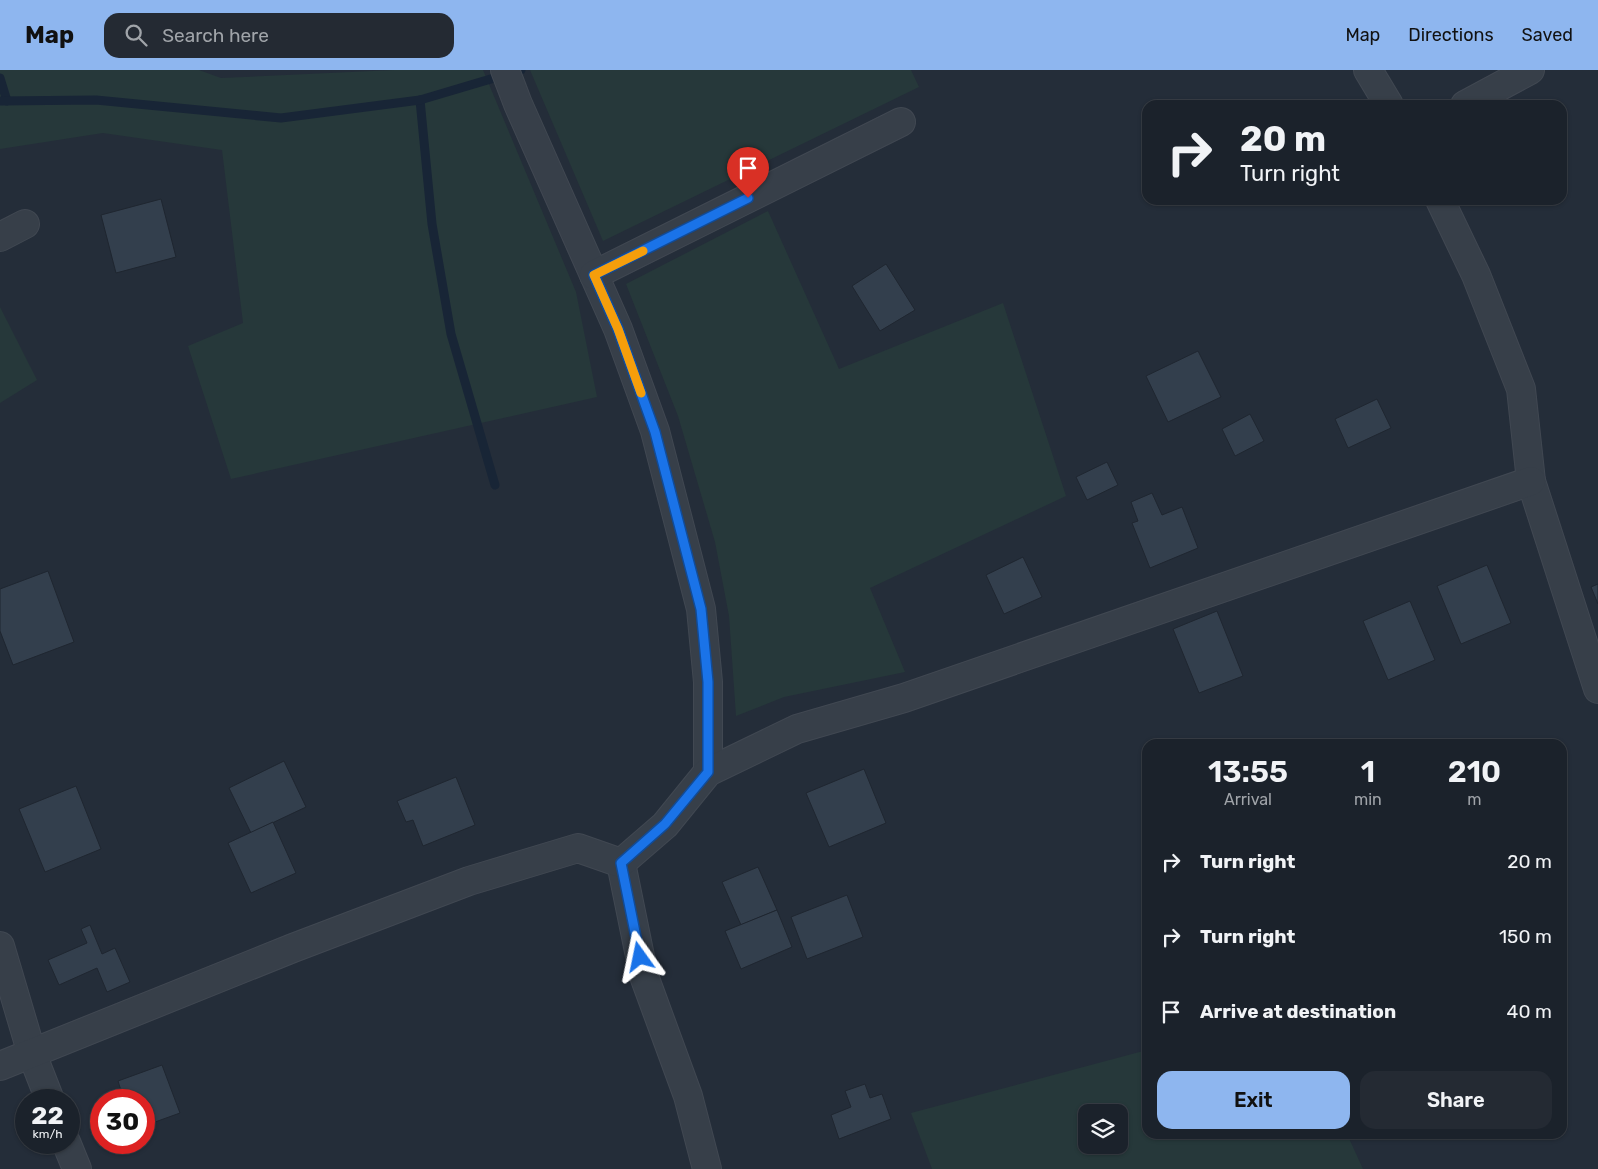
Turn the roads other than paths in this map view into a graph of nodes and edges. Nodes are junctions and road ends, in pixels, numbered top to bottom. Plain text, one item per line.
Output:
1 (505, 70) edge
2 (1368, 70) edge
3 (1530, 70) edge
4 (1386, 100) edge
5 (1474, 100) edge
6 (901, 122) dead end
7 (1442, 205) edge
8 (25, 224) dead end
9 (0, 237) edge
10 (594, 275) junction
11 (1531, 481) junction
12 (1598, 689) edge
13 (708, 772) junction
14 (621, 863) junction
15 (0, 946) edge
16 (32, 1054) junction
17 (0, 1066) edge
18 (46, 1089) edge
19 (71, 1154) edge
20 (77, 1169) edge
21 (707, 1169) edge

1 - 10 street
2 - 4 street
3 - 5 street
6 - 10 street
7 - 11 street
8 - 9 street
10 - 13 street
11 - 12 street
11 - 13 street
13 - 14 street
14 - 16 street
14 - 21 street
15 - 16 street
16 - 17 street
16 - 18 street
19 - 20 street

